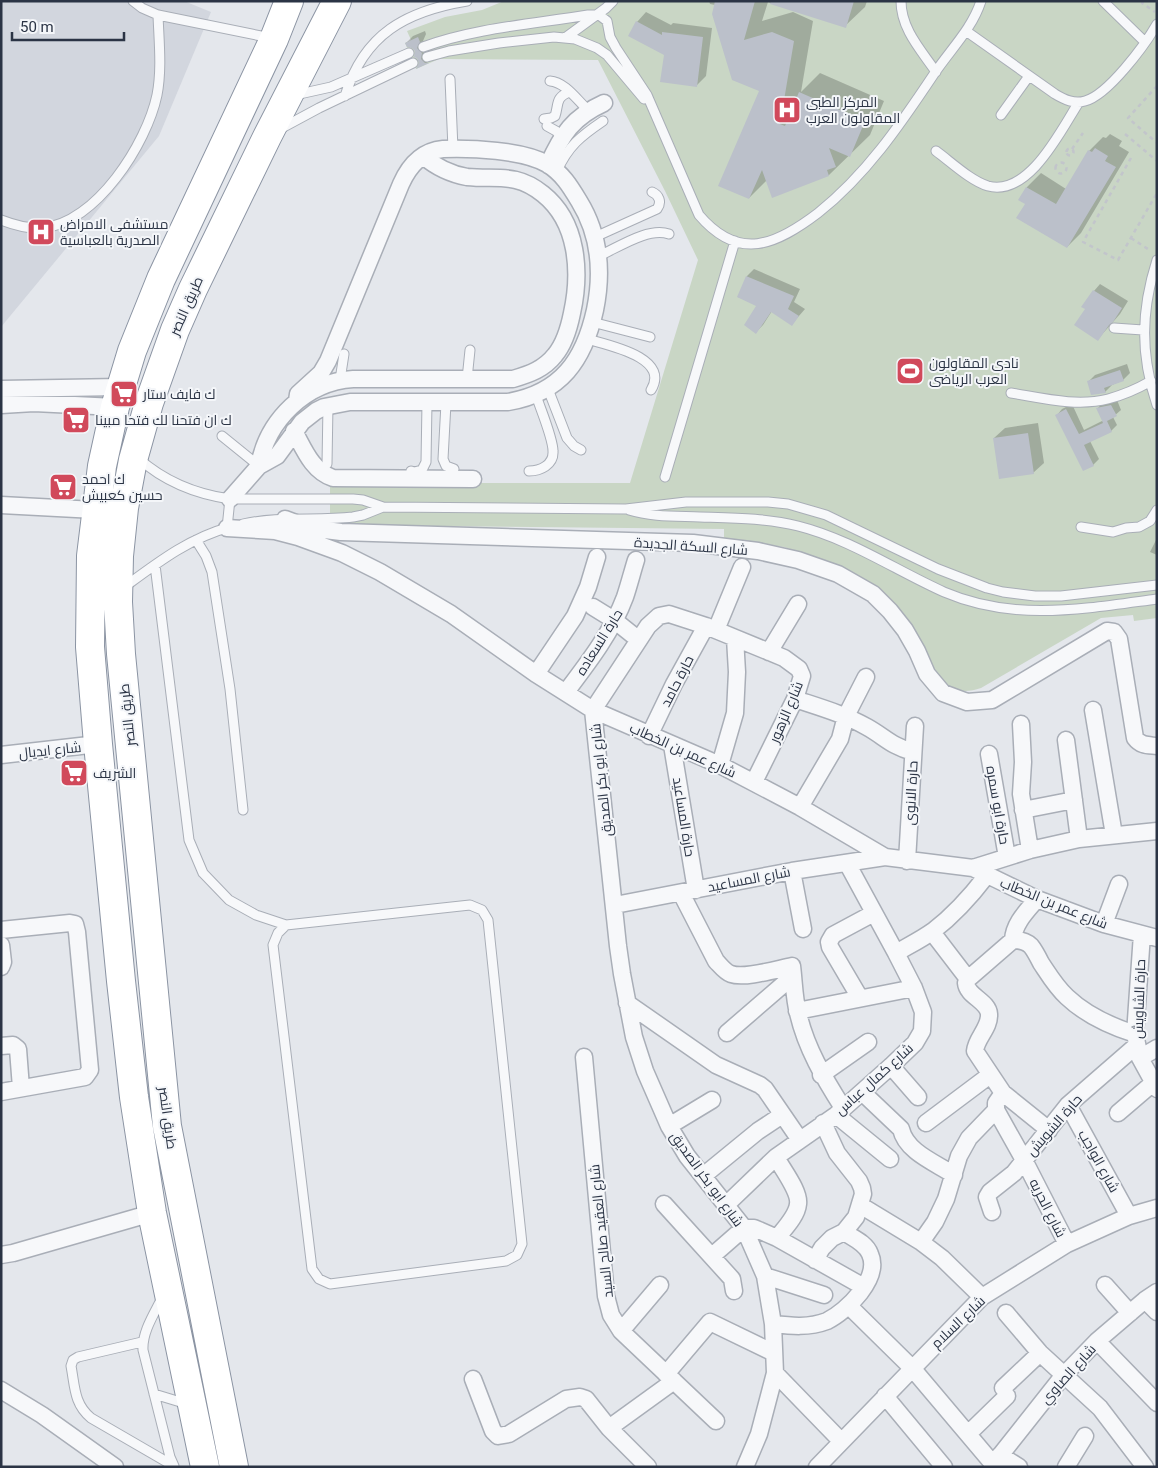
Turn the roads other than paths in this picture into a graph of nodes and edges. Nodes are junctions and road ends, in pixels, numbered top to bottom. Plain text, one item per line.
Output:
1 (132, 1) edge
2 (289, 1) edge
3 (337, 1) edge
4 (467, 1) edge
5 (613, 1) edge
6 (901, 1) edge
7 (981, 1) edge
8 (1103, 1) edge
9 (158, 15) junction
10 (597, 15) junction
11 (1157, 24) edge
12 (966, 31) junction
13 (565, 38) junction
14 (274, 39) junction
15 (447, 40) junction
16 (1145, 42) junction
17 (422, 47) dead end
18 (449, 51) junction
19 (409, 53) dead end
20 (427, 57) dead end
21 (414, 63) dead end
22 (936, 72) junction
23 (1029, 76) junction
24 (450, 79) dead end
25 (350, 80) junction
26 (550, 81) dead end
27 (569, 92) junction
28 (288, 96) junction
29 (345, 96) junction
30 (1079, 102) junction
31 (604, 103) dead end
32 (651, 107) junction
33 (588, 110) junction
34 (1001, 115) dead end
35 (603, 121) dead end
36 (267, 137) junction
37 (562, 137) junction
38 (454, 149) junction
39 (936, 151) dead end
40 (423, 156) junction
41 (552, 168) junction
42 (652, 192) dead end
43 (1, 220) edge
44 (669, 234) dead end
45 (595, 236) junction
46 (735, 241) junction
47 (573, 244) junction
48 (599, 256) junction
49 (1157, 260) edge
50 (592, 322) junction
51 (1114, 328) dead end
52 (1143, 330) junction
53 (650, 337) dead end
54 (587, 339) junction
55 (470, 350) dead end
56 (344, 354) dead end
57 (530, 374) junction
58 (467, 379) junction
59 (340, 380) junction
60 (1151, 382) junction
61 (1, 390) edge
62 (651, 390) dead end
63 (542, 392) junction
64 (1011, 393) dead end
65 (118, 397) junction
66 (297, 401) junction
67 (428, 402) junction
68 (446, 402) junction
69 (332, 404) junction
70 (1, 405) edge
71 (1157, 405) edge
72 (271, 433) junction
73 (222, 436) dead end
74 (289, 438) junction
75 (581, 450) dead end
76 (134, 454) junction
77 (327, 464) dead end
78 (259, 466) junction
79 (454, 469) dead end
80 (410, 471) dead end
81 (529, 471) dead end
82 (665, 477) dead end
83 (473, 479) dead end
84 (230, 499) junction
85 (1, 506) edge
86 (383, 507) junction
87 (626, 509) junction
88 (95, 510) junction
89 (1157, 510) edge
90 (285, 519) junction
91 (1081, 527) dead end
92 (227, 528) junction
93 (196, 540) junction
94 (597, 557) dead end
95 (636, 560) dead end
96 (154, 565) junction
97 (742, 566) dead end
98 (1157, 585) edge
99 (118, 592) junction
100 (1035, 596) junction
101 (1157, 599) edge
102 (798, 604) dead end
103 (593, 607) dead end
104 (1034, 612) junction
105 (614, 620) junction
106 (711, 628) junction
107 (735, 638) junction
108 (639, 640) junction
109 (769, 652) junction
110 (536, 674) junction
111 (866, 677) dead end
112 (566, 692) junction
113 (795, 699) junction
114 (593, 710) junction
115 (1093, 710) dead end
116 (846, 716) junction
117 (1020, 724) dead end
118 (915, 726) dead end
119 (649, 736) junction
120 (1066, 740) dead end
121 (98, 744) junction
122 (672, 745) junction
123 (1157, 746) edge
124 (914, 752) junction
125 (989, 754) dead end
126 (1, 755) edge
127 (720, 765) junction
128 (754, 782) junction
129 (1074, 800) junction
130 (800, 807) junction
131 (243, 810) dead end
132 (1023, 810) junction
133 (1157, 831) edge
134 (1114, 836) junction
135 (1079, 839) junction
136 (1030, 850) junction
137 (885, 856) junction
138 (1008, 857) junction
139 (907, 861) junction
140 (847, 863) junction
141 (792, 872) junction
142 (980, 872) junction
143 (1119, 884) dead end
144 (688, 891) junction
145 (1037, 899) junction
146 (615, 905) junction
147 (874, 913) junction
148 (1104, 924) junction
149 (286, 925) junction
150 (803, 929) dead end
151 (1, 930) edge
152 (932, 932) junction
153 (1149, 936) edge
154 (1013, 940) junction
155 (1, 945) edge
156 (896, 953) junction
157 (1, 967) edge
158 (793, 971) junction
159 (968, 979) junction
160 (914, 988) junction
161 (860, 998) junction
162 (627, 1003) junction
163 (797, 1011) junction
164 (728, 1033) dead end
165 (868, 1042) dead end
166 (1, 1046) edge
167 (1138, 1046) junction
168 (1157, 1048) edge
169 (584, 1057) dead end
170 (891, 1066) junction
171 (821, 1074) junction
172 (990, 1074) junction
173 (1155, 1086) edge
174 (20, 1088) junction
175 (1, 1092) edge
176 (862, 1092) junction
177 (1003, 1093) junction
178 (918, 1097) dead end
179 (712, 1100) dead end
180 (1068, 1105) junction
181 (996, 1110) junction
182 (1118, 1114) dead end
183 (782, 1115) junction
184 (834, 1115) junction
185 (926, 1123) dead end
186 (669, 1126) junction
187 (1049, 1130) junction
188 (800, 1140) junction
189 (776, 1157) junction
190 (890, 1159) dead end
191 (1024, 1160) junction
192 (954, 1175) junction
193 (703, 1176) junction
194 (664, 1204) dead end
195 (726, 1205) junction
196 (860, 1205) junction
197 (1157, 1208) edge
198 (992, 1212) dead end
199 (152, 1213) junction
200 (1129, 1216) junction
201 (744, 1228) junction
202 (844, 1232) junction
203 (777, 1238) junction
204 (922, 1242) junction
205 (1067, 1244) junction
206 (1, 1255) edge
207 (712, 1256) junction
208 (815, 1260) junction
209 (765, 1276) junction
210 (660, 1285) dead end
211 (1105, 1285) dead end
212 (167, 1286) junction
213 (864, 1287) junction
214 (734, 1291) dead end
215 (824, 1295) dead end
216 (1151, 1296) edge
217 (982, 1297) junction
218 (849, 1306) junction
219 (1157, 1312) edge
220 (1006, 1313) dead end
221 (1130, 1313) junction
222 (773, 1324) junction
223 (621, 1331) junction
224 (1097, 1341) junction
225 (142, 1342) junction
226 (774, 1353) junction
227 (1040, 1353) junction
228 (912, 1368) junction
229 (775, 1372) junction
230 (1063, 1376) junction
231 (670, 1378) junction
232 (473, 1379) dead end
233 (1, 1390) edge
234 (154, 1394) junction
235 (885, 1396) junction
236 (1157, 1402) edge
237 (192, 1406) junction
238 (716, 1421) dead end
239 (609, 1428) junction
240 (968, 1434) junction
241 (1085, 1436) dead end
242 (841, 1441) junction
243 (995, 1462) edge
244 (174, 1466) edge
245 (115, 1467) edge
246 (204, 1467) edge
247 (234, 1467) edge
248 (648, 1467) edge
249 (745, 1467) edge
250 (817, 1467) edge
251 (944, 1467) edge
252 (1019, 1467) edge
253 (1066, 1467) edge
254 (1145, 1467) edge

1 - 9 lane
2 - 14 highway
3 - 28 highway, طريق النصر
4 - 25 lane
5 - 10 lane
6 - 22 lane
7 - 12 lane
8 - 16 lane
9 - 14 lane
9 - 43 lane
10 - 13 lane
10 - 15 lane
10 - 32 lane
11 - 16 lane
12 - 22 lane
12 - 23 lane
13 - 18 lane
13 - 32 lane
14 - 65 highway
15 - 17 lane
15 - 18 lane
16 - 30 lane
18 - 20 lane
19 - 25 lane
21 - 29 lane
22 - 46 lane
23 - 30 lane
23 - 34 lane
24 - 38 lane
25 - 28 lane
25 - 29 lane
26 - 27 lane
27 - 33 lane
27 - 37 lane
28 - 36 highway, طريق النصر
29 - 36 lane
30 - 39 lane
31 - 33 street
32 - 46 lane
33 - 37 street
35 - 41 lane
36 - 76 highway, طريق النصر
37 - 41 street
38 - 40 street
38 - 41 street
40 - 47 street
40 - 66 street
41 - 45 street
42 - 45 lane
44 - 48 lane
45 - 47 street
45 - 48 street
46 - 82 lane
47 - 57 street
48 - 50 street
49 - 52 lane
50 - 53 lane
50 - 54 street
51 - 52 lane
52 - 60 lane
54 - 62 lane
54 - 63 street
55 - 58 lane
56 - 59 lane
57 - 58 street
57 - 63 street
58 - 59 street
59 - 66 street
59 - 69 street
60 - 64 lane
60 - 71 lane
61 - 65 street
63 - 68 street
63 - 75 lane
63 - 81 lane
65 - 70 street
65 - 88 highway
66 - 72 street
67 - 68 street
67 - 69 street
67 - 80 lane
68 - 79 lane
69 - 74 street
69 - 77 lane
72 - 74 street
72 - 78 street
73 - 78 lane
74 - 78 street
74 - 83 street
76 - 84 lane
76 - 99 highway, طريق النصر
78 - 84 street
84 - 86 lane
84 - 92 lane
85 - 88 street
86 - 87 lane
86 - 90 lane
87 - 100 lane
87 - 104 lane
88 - 121 highway
89 - 91 lane
90 - 92 lane
90 - 123 street, شارع السكة الجديدة
92 - 93 lane
92 - 110 street, شارع عمر بن الخطاب
93 - 96 lane
93 - 131 lane
94 - 110 street
95 - 105 street, حارة السعاده
96 - 99 lane
96 - 149 lane
97 - 106 street, حارة حامد
98 - 100 lane
99 - 247 highway, طريق النصر
100 - 104 lane
101 - 104 lane
102 - 109 street
103 - 105 street
105 - 108 street
105 - 112 street, حارة السعاده
106 - 107 street, شارع الزهور
106 - 108 street, شارع الزهور
106 - 119 street, حارة حامد
107 - 109 street, شارع الزهور
107 - 127 street
108 - 114 street, شارع الزهور
109 - 113 street, شارع الزهور
110 - 112 street, شارع عمر بن الخطاب
111 - 116 street
112 - 114 street, شارع عمر بن الخطاب
113 - 116 street
113 - 128 street, شارع الزهور
114 - 119 street, شارع عمر بن الخطاب
114 - 146 street, شارع ابو بكر الصديق
115 - 134 street
116 - 124 street
116 - 130 street
117 - 132 street
118 - 124 street, حارة الانوى
119 - 122 street, شارع عمر بن الخطاب
120 - 129 street
121 - 126 street, شارع ايديال
121 - 199 highway
122 - 127 street, شارع عمر بن الخطاب
122 - 144 street, حارة المساعيد
124 - 139 street, حارة الانوى
125 - 138 street, حارة ابو سمره
127 - 128 street, شارع عمر بن الخطاب
128 - 130 street, شارع عمر بن الخطاب
129 - 132 street
129 - 135 street
130 - 137 street, شارع عمر بن الخطاب
132 - 136 street
133 - 134 street
134 - 135 street
135 - 136 street
136 - 138 street
137 - 139 street, شارع عمر بن الخطاب
137 - 140 street, شارع المساعيد
138 - 142 street
139 - 142 street, شارع عمر بن الخطاب
140 - 141 street, شارع المساعيد
140 - 147 street, شارع كمال عباس
141 - 144 street, شارع المساعيد
141 - 150 street
142 - 145 street, شارع عمر بن الخطاب
142 - 152 street
143 - 148 street
144 - 146 street, شارع المساعيد
144 - 158 street, حارة المساعيد
145 - 148 street, شارع عمر بن الخطاب
145 - 154 street
146 - 162 street, شارع ابو بكر الصديق
147 - 156 street, شارع كمال عباس
147 - 161 street
148 - 153 street, شارع عمر بن الخطاب
149 - 149 lane
151 - 174 street
152 - 156 street
152 - 159 street
153 - 167 street, حارة الشاويش
154 - 159 street
154 - 167 street
155 - 157 street
156 - 160 street, شارع كمال عباس
158 - 163 street
158 - 164 street
159 - 172 street
160 - 161 street
160 - 170 street, شارع كمال عباس
161 - 163 street
162 - 183 street
162 - 186 street, شارع ابو بكر الصديق
163 - 171 street
165 - 171 street
166 - 174 street
167 - 168 street, حارة الشويش
167 - 173 street, حارة الشاويش
167 - 180 street, حارة الشويش
169 - 223 street, شارع العقيد صالح السيد
170 - 176 street, شارع كمال عباس
170 - 178 street
171 - 184 street
172 - 177 street
172 - 185 street
173 - 182 street
174 - 175 street
176 - 184 street, شارع كمال عباس
176 - 192 street
177 - 181 street
177 - 187 street
179 - 186 street
180 - 187 street, حارة الشويش
180 - 200 street, شارع الواجب
181 - 191 street, شارع الحريه
181 - 192 street
183 - 188 street
183 - 193 street
184 - 188 street, شارع كمال عباس
184 - 190 street
184 - 196 street
186 - 193 street, شارع ابو بكر الصديق
187 - 191 street, حارة الشويش
188 - 189 street, شارع كمال عباس
189 - 195 street, شارع كمال عباس
189 - 203 street
191 - 198 street, حارة الشويش
191 - 205 street, شارع الحريه
192 - 204 street
193 - 195 street, شارع ابو بكر الصديق
194 - 207 street
195 - 201 street, شارع ابو بكر الصديق
196 - 202 street
196 - 204 street
197 - 200 street, شارع السلام
199 - 206 street
199 - 212 highway
200 - 205 street, شارع السلام
201 - 203 street
201 - 207 street
201 - 209 street, شارع ابو بكر الصديق
202 - 208 street
202 - 213 street
203 - 208 street
204 - 217 street
205 - 217 street, شارع السلام
207 - 214 street
208 - 213 street
209 - 215 street
209 - 222 street, شارع ابو بكر الصديق
210 - 223 street
211 - 221 street
212 - 225 lane
212 - 237 highway
213 - 218 street
216 - 219 street
216 - 221 street, شارع الصاوي
217 - 228 street, شارع السلام
218 - 222 street
218 - 228 street
220 - 227 street
221 - 224 street, شارع الصاوي
222 - 226 street, شارع ابو بكر الصديق
223 - 231 street, شارع العقيد صالح السيد
224 - 230 street, شارع الصاوي
224 - 236 street
225 - 234 lane
225 - 244 lane
226 - 229 street, شارع ابو بكر الصديق
226 - 231 street
227 - 230 street
227 - 240 street
228 - 235 street, شارع السلام
228 - 240 street
229 - 242 street
229 - 249 street, شارع ابو بكر الصديق
230 - 243 street, شارع الصاوي
230 - 254 street
231 - 238 street, شارع العقيد صالح السيد
231 - 239 street
232 - 239 street
233 - 245 street
234 - 237 lane
234 - 244 lane
235 - 242 street, شارع السلام
235 - 251 street
237 - 246 highway
239 - 248 street
240 - 243 street
241 - 253 street
242 - 250 street, شارع السلام
243 - 252 street

